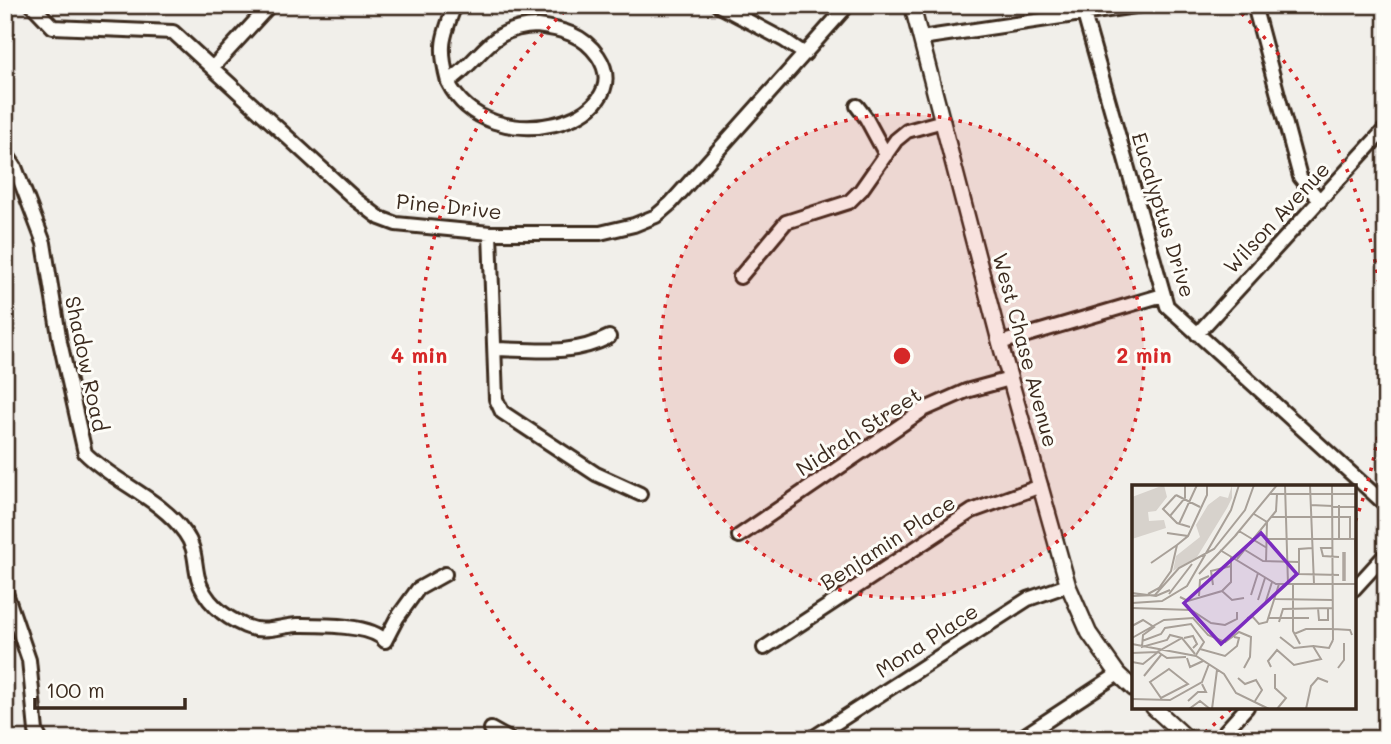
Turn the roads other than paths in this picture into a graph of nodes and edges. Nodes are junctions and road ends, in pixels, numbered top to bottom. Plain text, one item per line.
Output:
1 (32, 5) edge
2 (270, 5) edge
3 (455, 5) edge
4 (718, 5) edge
5 (848, 5) edge
6 (912, 5) edge
7 (1142, 5) edge
8 (1254, 5) edge
9 (1084, 14) junction
10 (921, 38) junction
11 (804, 54) junction
12 (212, 68) junction
13 (448, 82) junction
14 (857, 106) dead end
15 (943, 121) junction
16 (1386, 128) edge
17 (5, 152) edge
18 (886, 155) junction
19 (1320, 201) junction
20 (490, 233) junction
21 (740, 276) dead end
22 (1163, 295) junction
23 (1197, 334) junction
24 (609, 337) dead end
25 (1000, 342) junction
26 (495, 349) junction
27 (1010, 379) junction
28 (1041, 486) junction
29 (640, 494) dead end
30 (1386, 505) edge
31 (739, 536) dead end
32 (1386, 554) edge
33 (446, 574) dead end
34 (1068, 585) junction
35 (1356, 587) edge
36 (5, 590) edge
37 (764, 648) dead end
38 (1118, 674) junction
39 (1132, 687) edge
40 (1155, 709) edge
41 (1245, 709) edge
42 (491, 729) dead end
43 (40, 739) edge
44 (509, 739) edge
45 (811, 739) edge
46 (1018, 739) edge
47 (1188, 739) edge
48 (1219, 739) edge

1 - 12 street, Pine Drive
2 - 12 street
3 - 13 street
4 - 11 street
5 - 11 street, Pine Drive
6 - 10 main road, West Chase Avenue
7 - 9 street
8 - 19 street
9 - 10 street
9 - 22 street, Eucalyptus Drive
10 - 15 main road, West Chase Avenue
11 - 20 street, Pine Drive
12 - 20 street, Pine Drive
13 - 13 street
14 - 18 street
15 - 18 street
15 - 25 main road, West Chase Avenue
16 - 19 street, Wilson Avenue
17 - 33 street, Shadow Road
18 - 21 street
19 - 23 street, Wilson Avenue
20 - 26 street
22 - 23 street, Eucalyptus Drive
22 - 25 street
23 - 30 street, Eucalyptus Drive
24 - 26 street
25 - 27 main road, West Chase Avenue
26 - 29 street
27 - 28 main road, West Chase Avenue
27 - 31 street, Nidrah Street
28 - 34 main road, West Chase Avenue
28 - 37 street, Benjamin Place
32 - 35 street
34 - 38 main road, West Chase Avenue
34 - 45 street, Mona Place
36 - 43 street
38 - 39 main road, West Chase Avenue
38 - 46 street
40 - 47 main road
41 - 48 street
42 - 44 street

